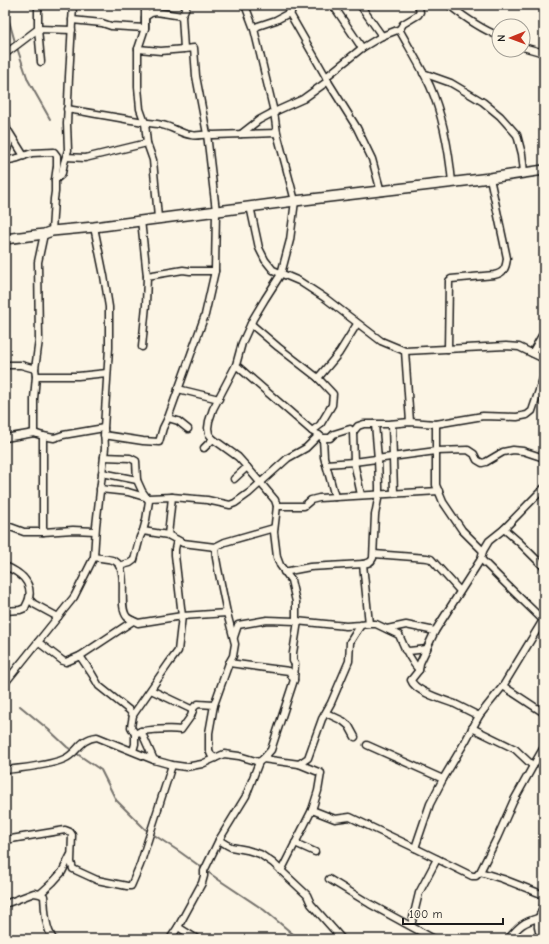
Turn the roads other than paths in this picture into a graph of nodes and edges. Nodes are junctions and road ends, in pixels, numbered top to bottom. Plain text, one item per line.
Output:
1 (38, 5) edge
2 (73, 5) edge
3 (145, 5) edge
4 (187, 5) edge
5 (245, 5) edge
6 (290, 5) edge
7 (333, 5) edge
8 (360, 5) edge
9 (418, 5) edge
10 (449, 5) edge
11 (291, 12) junction
12 (182, 16) junction
13 (72, 20) junction
14 (145, 28) junction
15 (400, 28) junction
16 (38, 29) junction
17 (254, 29) junction
18 (72, 30) junction
19 (491, 33) edge
20 (382, 36) junction
21 (362, 48) junction
22 (138, 49) junction
23 (184, 49) junction
24 (531, 49) edge
25 (544, 53) edge
26 (5, 54) edge
27 (41, 62) dead end
28 (424, 73) junction
29 (436, 77) junction
30 (327, 79) junction
31 (430, 88) junction
32 (67, 109) junction
33 (274, 112) junction
34 (5, 115) edge
35 (145, 123) junction
36 (7, 129) junction
37 (277, 133) junction
38 (207, 134) junction
39 (241, 134) junction
40 (147, 143) junction
41 (24, 156) junction
42 (66, 157) junction
43 (5, 159) edge
44 (544, 170) edge
45 (524, 172) junction
46 (490, 178) junction
47 (55, 180) junction
48 (452, 182) junction
49 (381, 192) junction
50 (295, 201) junction
51 (250, 206) junction
52 (216, 211) junction
53 (158, 218) junction
54 (142, 220) junction
55 (94, 227) junction
56 (48, 232) junction
57 (5, 239) edge
58 (215, 271) junction
59 (281, 274) junction
60 (147, 276) junction
61 (251, 324) junction
62 (357, 324) junction
63 (544, 332) edge
64 (142, 347) dead end
65 (448, 349) junction
66 (405, 351) junction
67 (532, 353) junction
68 (544, 359) edge
69 (5, 365) edge
70 (236, 365) junction
71 (36, 373) junction
72 (107, 373) junction
73 (544, 376) edge
74 (318, 378) junction
75 (178, 389) junction
76 (219, 399) junction
77 (168, 418) junction
78 (410, 422) junction
79 (375, 424) junction
80 (392, 424) junction
81 (436, 424) junction
82 (104, 428) junction
83 (188, 429) dead end
84 (312, 431) junction
85 (353, 432) junction
86 (34, 433) junction
87 (104, 435) junction
88 (43, 436) junction
89 (321, 437) junction
90 (5, 438) edge
91 (213, 439) junction
92 (204, 448) dead end
93 (436, 451) junction
94 (104, 457) junction
95 (394, 457) junction
96 (544, 458) edge
97 (378, 459) junction
98 (354, 462) junction
99 (326, 464) junction
100 (247, 467) junction
101 (102, 474) junction
102 (234, 479) dead end
103 (138, 480) junction
104 (260, 482) junction
105 (544, 488) edge
106 (100, 489) junction
107 (439, 491) junction
108 (394, 493) junction
109 (379, 494) junction
110 (360, 495) junction
111 (172, 497) junction
112 (335, 497) junction
113 (148, 498) junction
114 (277, 506) junction
115 (5, 525) edge
116 (274, 528) junction
117 (504, 529) junction
118 (95, 531) junction
119 (143, 531) junction
120 (43, 532) junction
121 (168, 535) junction
122 (177, 540) junction
123 (215, 547) junction
124 (483, 552) junction
125 (374, 554) junction
126 (94, 558) junction
127 (481, 559) junction
128 (364, 564) junction
129 (5, 566) edge
130 (119, 566) junction
131 (544, 567) edge
132 (284, 572) junction
133 (460, 591) junction
134 (29, 599) junction
135 (5, 611) edge
136 (227, 613) junction
137 (182, 616) junction
138 (58, 617) junction
139 (543, 620) edge
140 (133, 621) junction
141 (297, 621) junction
142 (368, 624) junction
143 (361, 626) junction
144 (387, 629) junction
145 (435, 631) junction
146 (234, 637) junction
147 (38, 642) junction
148 (427, 649) junction
149 (405, 650) junction
150 (80, 656) junction
151 (229, 663) junction
152 (419, 670) junction
153 (294, 680) junction
154 (5, 683) edge
155 (503, 686) junction
156 (150, 690) junction
157 (214, 705) junction
158 (193, 710) junction
159 (326, 713) junction
160 (544, 713) edge
161 (133, 714) junction
162 (478, 716) junction
163 (472, 728) junction
164 (138, 733) junction
165 (355, 737) dead end
166 (367, 745) dead end
167 (544, 747) edge
168 (133, 751) junction
169 (215, 758) junction
170 (308, 758) junction
171 (154, 760) junction
172 (261, 760) junction
173 (299, 764) junction
174 (172, 765) junction
175 (533, 766) junction
176 (312, 769) junction
177 (5, 770) edge
178 (443, 779) junction
179 (312, 810) junction
180 (5, 840) edge
181 (219, 840) junction
182 (295, 843) junction
183 (415, 848) junction
184 (315, 852) dead end
185 (71, 855) junction
186 (437, 859) junction
187 (73, 869) junction
188 (281, 871) junction
189 (62, 872) junction
190 (480, 872) junction
191 (330, 879) dead end
192 (40, 894) junction
193 (544, 895) edge
194 (5, 904) edge
195 (544, 905) edge
196 (538, 918) junction
197 (411, 926) junction
198 (178, 927) junction
199 (544, 938) edge
200 (54, 939) edge
201 (170, 939) edge
202 (197, 939) edge
203 (342, 939) edge
204 (434, 939) edge
205 (508, 939) edge

1 - 16 street
2 - 13 street
3 - 14 street
4 - 12 street
5 - 17 street
6 - 11 street
7 - 21 street
8 - 20 street
9 - 15 street
10 - 19 street
11 - 17 street
11 - 30 street
12 - 14 street
12 - 23 street
13 - 14 street
13 - 18 street
14 - 22 street
15 - 20 street
15 - 28 street
16 - 18 street
16 - 26 street
16 - 27 street
17 - 33 street
18 - 32 street
20 - 21 street
21 - 30 street
22 - 23 street
22 - 35 street
23 - 38 street
24 - 25 street
28 - 29 street
28 - 31 street
29 - 31 street
29 - 45 street
30 - 33 street
30 - 49 street
31 - 48 street
32 - 35 street
32 - 42 street
33 - 37 street
33 - 39 street
34 - 36 street
35 - 38 street
35 - 40 street
36 - 41 street
36 - 43 street
37 - 39 street
37 - 50 street
38 - 39 street
38 - 52 street
40 - 42 street
40 - 53 street
41 - 43 street
41 - 47 street
42 - 47 street
44 - 45 main road
45 - 46 main road
46 - 48 main road
46 - 65 street
47 - 56 street
48 - 49 main road
49 - 50 main road
50 - 51 main road
50 - 59 street
51 - 52 main road
51 - 59 street
52 - 53 main road
52 - 58 street
53 - 54 main road
54 - 55 main road
54 - 60 street
55 - 56 main road
55 - 72 street
56 - 57 main road
56 - 71 street
58 - 60 street
58 - 75 street
59 - 61 street
59 - 62 street
60 - 64 street
61 - 70 street
61 - 74 street
62 - 66 street
62 - 74 street
63 - 67 street
65 - 66 street
65 - 67 street
66 - 78 street
67 - 68 street
69 - 71 street
70 - 76 street
70 - 84 street
71 - 72 street
71 - 86 street
72 - 82 street
73 - 81 street
74 - 84 street
75 - 76 street
75 - 77 street
76 - 91 street
77 - 83 street
77 - 87 street
78 - 80 street
78 - 81 street
79 - 80 street
79 - 85 street
79 - 97 street
80 - 95 street
81 - 93 street
82 - 87 street
82 - 88 street
84 - 89 street
85 - 89 street
85 - 98 street
86 - 88 street
86 - 90 street
87 - 94 street
88 - 120 street
89 - 99 street
89 - 104 street
91 - 92 street
91 - 100 street
93 - 95 street
93 - 96 street
93 - 107 street
94 - 101 street
94 - 103 street
95 - 97 street
95 - 108 street
97 - 98 street
97 - 109 street
98 - 99 street
98 - 110 street
99 - 112 street
100 - 102 street
100 - 104 street
101 - 103 street
101 - 106 street
103 - 113 street
104 - 111 street
104 - 114 street
105 - 117 street
106 - 113 street
106 - 118 street
107 - 108 street
107 - 124 street
108 - 109 street
109 - 110 street
109 - 125 street
110 - 112 street
111 - 113 street
111 - 121 street
112 - 114 street
113 - 119 street
114 - 116 street
115 - 120 street
116 - 123 street
116 - 132 street
117 - 124 street
117 - 131 street
118 - 120 street
118 - 126 street
119 - 121 street
119 - 130 street
121 - 122 street
122 - 123 street
122 - 137 street
123 - 136 street
124 - 127 street
125 - 128 street
125 - 133 street
126 - 130 street
126 - 138 street
127 - 133 street
127 - 139 street
128 - 132 street
128 - 142 street
129 - 134 street
130 - 140 street
132 - 141 street
133 - 145 street
134 - 135 street
134 - 138 street
136 - 137 street
136 - 146 street
137 - 140 street
137 - 156 street
138 - 147 street
139 - 155 street
140 - 150 street
141 - 143 street
141 - 146 street
141 - 153 street
142 - 143 street
142 - 144 street
143 - 159 street
144 - 145 street
144 - 149 street
145 - 148 street
146 - 151 street
147 - 150 street
147 - 154 street
148 - 149 street
148 - 152 street
149 - 152 street
150 - 161 street
151 - 153 street
151 - 157 street
152 - 162 street
153 - 172 street
155 - 160 street
155 - 162 street
156 - 158 street
156 - 161 street
157 - 158 street
157 - 169 street
158 - 164 street
159 - 165 street
159 - 170 street
161 - 164 street
162 - 163 street
163 - 175 street
163 - 178 street
164 - 168 street
164 - 171 street
166 - 178 street
167 - 175 street
168 - 171 street
168 - 177 street
169 - 172 street
169 - 174 street
170 - 173 street
170 - 176 street
171 - 174 street
172 - 173 street
172 - 181 street
173 - 176 street
174 - 187 street
175 - 190 street
176 - 179 street
178 - 183 street
179 - 182 street
179 - 183 street
180 - 185 street
181 - 188 street
181 - 198 street
182 - 184 street
182 - 188 street
183 - 186 street
185 - 187 street
185 - 189 street
186 - 190 street
186 - 197 street
187 - 189 street
188 - 203 street
189 - 192 street
190 - 193 street
191 - 197 street
192 - 194 street
192 - 200 street
195 - 196 street
196 - 199 street
196 - 205 street
197 - 204 street
198 - 201 street
198 - 202 street

